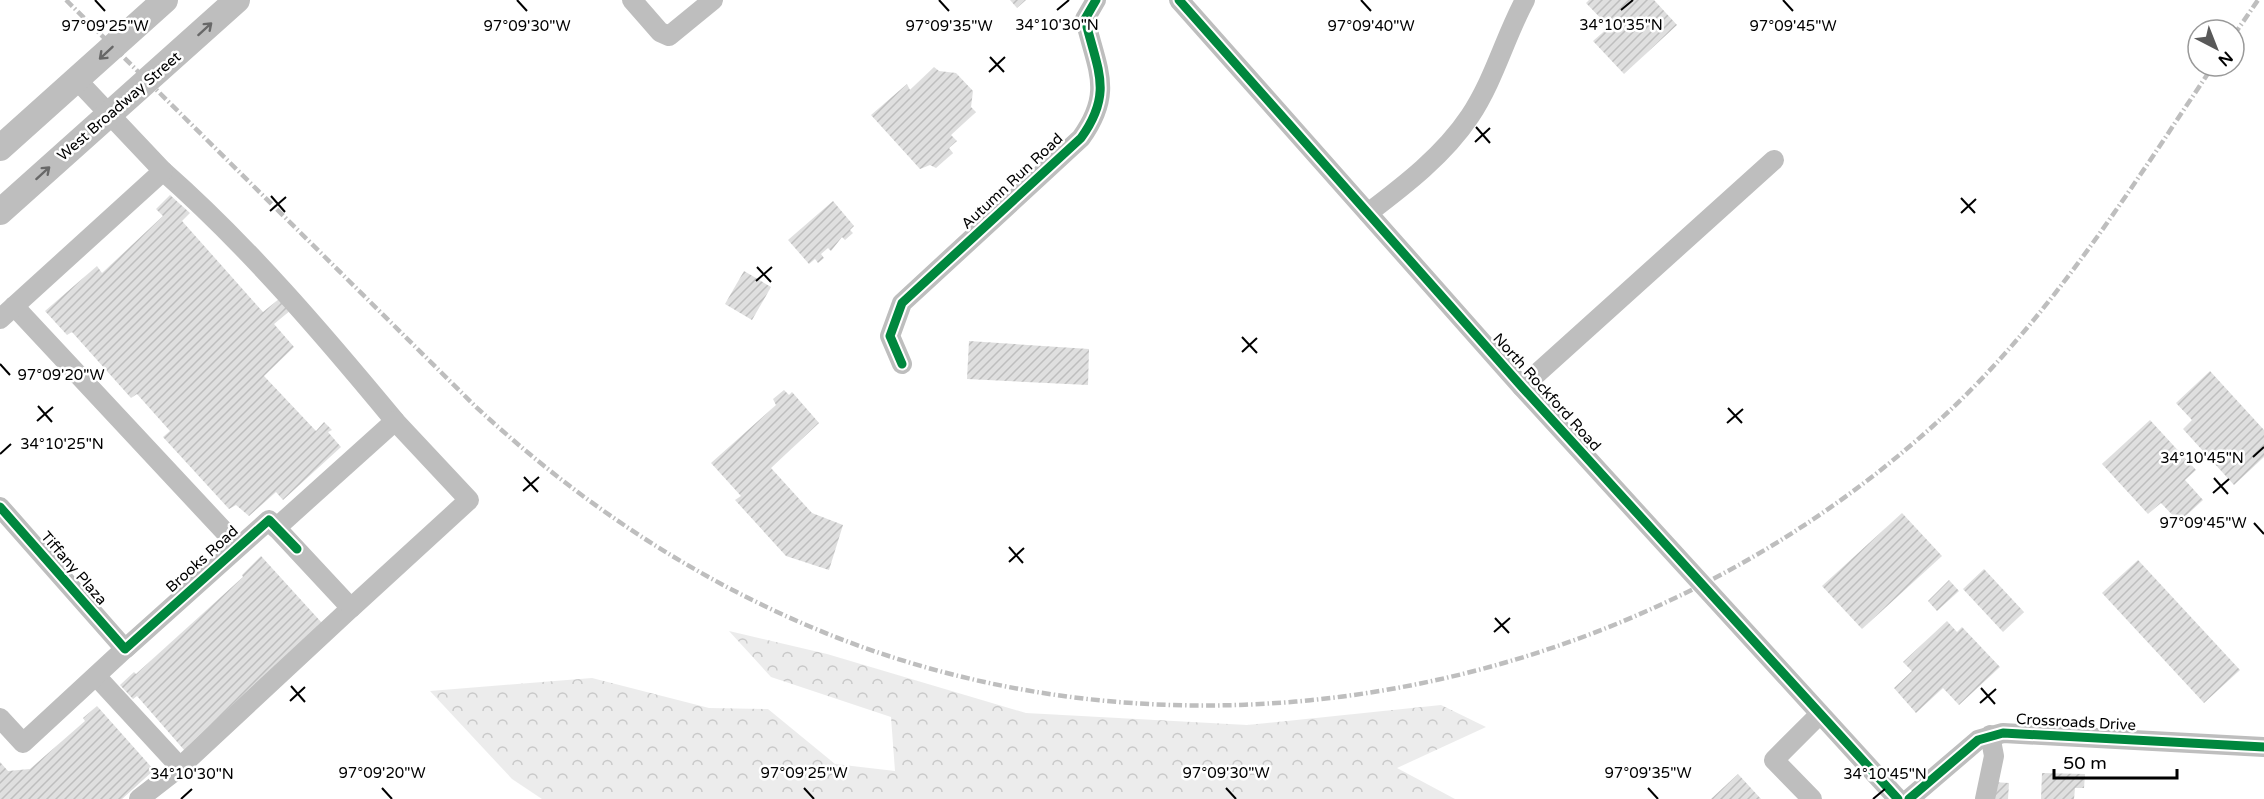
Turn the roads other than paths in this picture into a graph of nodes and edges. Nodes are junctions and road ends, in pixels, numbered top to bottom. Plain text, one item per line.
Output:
1 (165, 0) edge
2 (237, 0) edge
3 (632, 0) edge
4 (713, 0) edge
5 (1096, 0) edge
6 (1179, 0) edge
7 (1526, 0) edge
8 (76, 80) junction
9 (108, 114) junction
10 (0, 148) edge
11 (1774, 160) dead end
12 (163, 171) junction
13 (0, 212) edge
14 (1368, 213) junction
15 (7, 313) edge
16 (902, 364) dead end
17 (1522, 387) junction
18 (396, 421) junction
19 (0, 507) edge
20 (276, 528) junction
21 (238, 546) junction
22 (351, 608) junction
23 (127, 648) junction
24 (96, 676) junction
25 (1819, 715) junction
26 (0, 718) edge
27 (1990, 735) junction
28 (2264, 747) edge
29 (180, 768) junction
30 (139, 799) edge
31 (1812, 799) edge
32 (1898, 799) edge
33 (1910, 799) edge
34 (1985, 799) edge

1 -> 8 main road
9 -> 2 main road, West Broadway Street
3 - 4 street
5 - 16 street, Autumn Run Road
6 - 14 street, North Rockford Road
7 - 14 street
8 - 9 street
8 - 10 main road
9 - 12 street
13 -> 9 main road, West Broadway Street
11 - 17 street
12 - 15 street
12 - 18 street
14 - 17 street, North Rockford Road
15 - 21 street
17 - 25 street, North Rockford Road
18 - 20 street
18 - 22 street
19 - 23 street, Tiffany Plaza
20 - 21 street, Brooks Road
20 - 22 street
21 - 23 street, Brooks Road
22 - 29 street
23 - 24 street, Brooks Road
24 - 26 street, Brooks Road
24 - 29 street
25 - 31 street
25 - 32 street, North Rockford Road
27 - 28 street, Crossroads Drive
27 - 33 street
27 - 34 street
29 - 30 street

